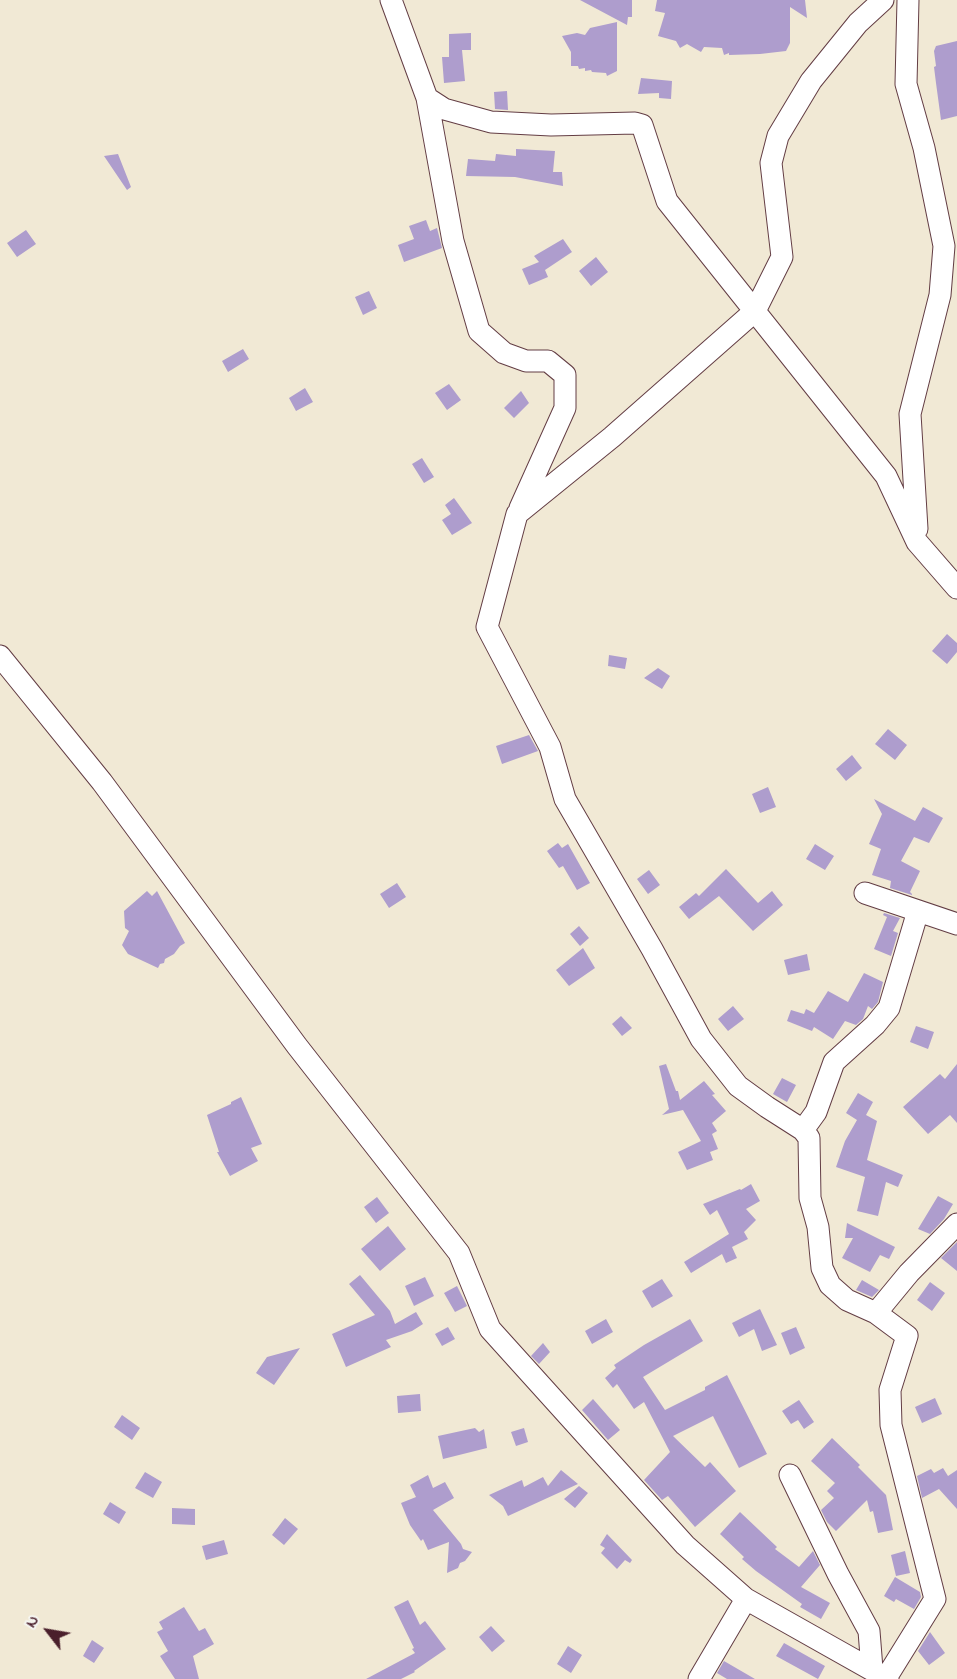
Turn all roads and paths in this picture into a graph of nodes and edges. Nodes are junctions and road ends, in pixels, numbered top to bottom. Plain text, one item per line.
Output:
1 (391, 0) edge
2 (883, 0) edge
3 (908, 0) edge
4 (427, 98) junction
5 (950, 260) edge
6 (755, 311) junction
7 (517, 514) junction
8 (918, 542) junction
9 (957, 588) edge
10 (0, 656) edge
11 (865, 893) dead end
12 (918, 911) junction
13 (957, 924) edge
14 (803, 1130) junction
15 (957, 1224) edge
16 (876, 1313) junction
17 (790, 1475) dead end
18 (746, 1599) junction
19 (882, 1675) edge
20 (699, 1679) edge

1 - 4 street
2 - 6 street
3 - 5 street
4 - 6 street
4 - 7 street
5 - 8 street
6 - 7 street
6 - 8 street
7 - 14 street
8 - 9 street
10 - 18 street
11 - 12 street
12 - 13 street
12 - 14 street
14 - 16 street
15 - 16 street
16 - 19 street
17 - 19 street
18 - 19 street
18 - 20 street

